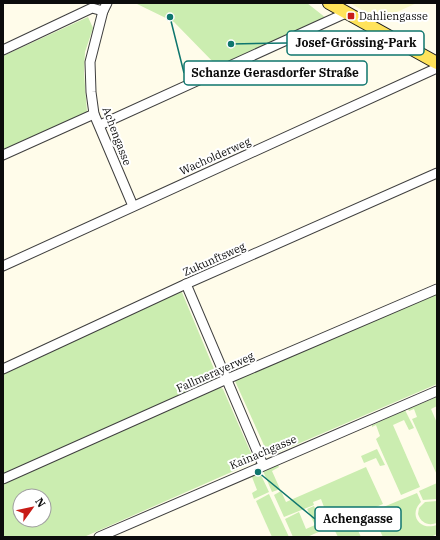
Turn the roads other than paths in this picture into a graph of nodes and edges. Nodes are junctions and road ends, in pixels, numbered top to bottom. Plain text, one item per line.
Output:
1 (329, 3) edge
2 (105, 7) edge
3 (346, 13) junction
4 (3, 50) edge
5 (437, 64) edge
6 (437, 68) edge
7 (94, 114) junction
8 (100, 125) junction
9 (3, 155) edge
10 (437, 173) edge
11 (133, 206) junction
12 (3, 266) edge
13 (186, 284) junction
14 (437, 290) edge
15 (3, 369) edge
16 (227, 379) junction
17 (437, 391) edge
18 (263, 465) junction
19 (3, 479) edge
20 (99, 537) edge

1 - 3 main road
2 - 4 street
2 - 7 street, Achengasse
3 - 5 main road
3 - 8 street
6 - 11 street, Wacholderweg
7 - 8 street, Achengasse
7 - 9 street
8 - 11 street, Achengasse
10 - 13 street, Zukunftsweg
11 - 12 street, Wacholderweg
13 - 15 street, Zukunftsweg
13 - 16 street
14 - 16 street, Fallmerayerweg
16 - 18 street
16 - 19 street, Fallmerayerweg
17 - 18 street, Kainachgasse
18 - 20 street, Kainachgasse

